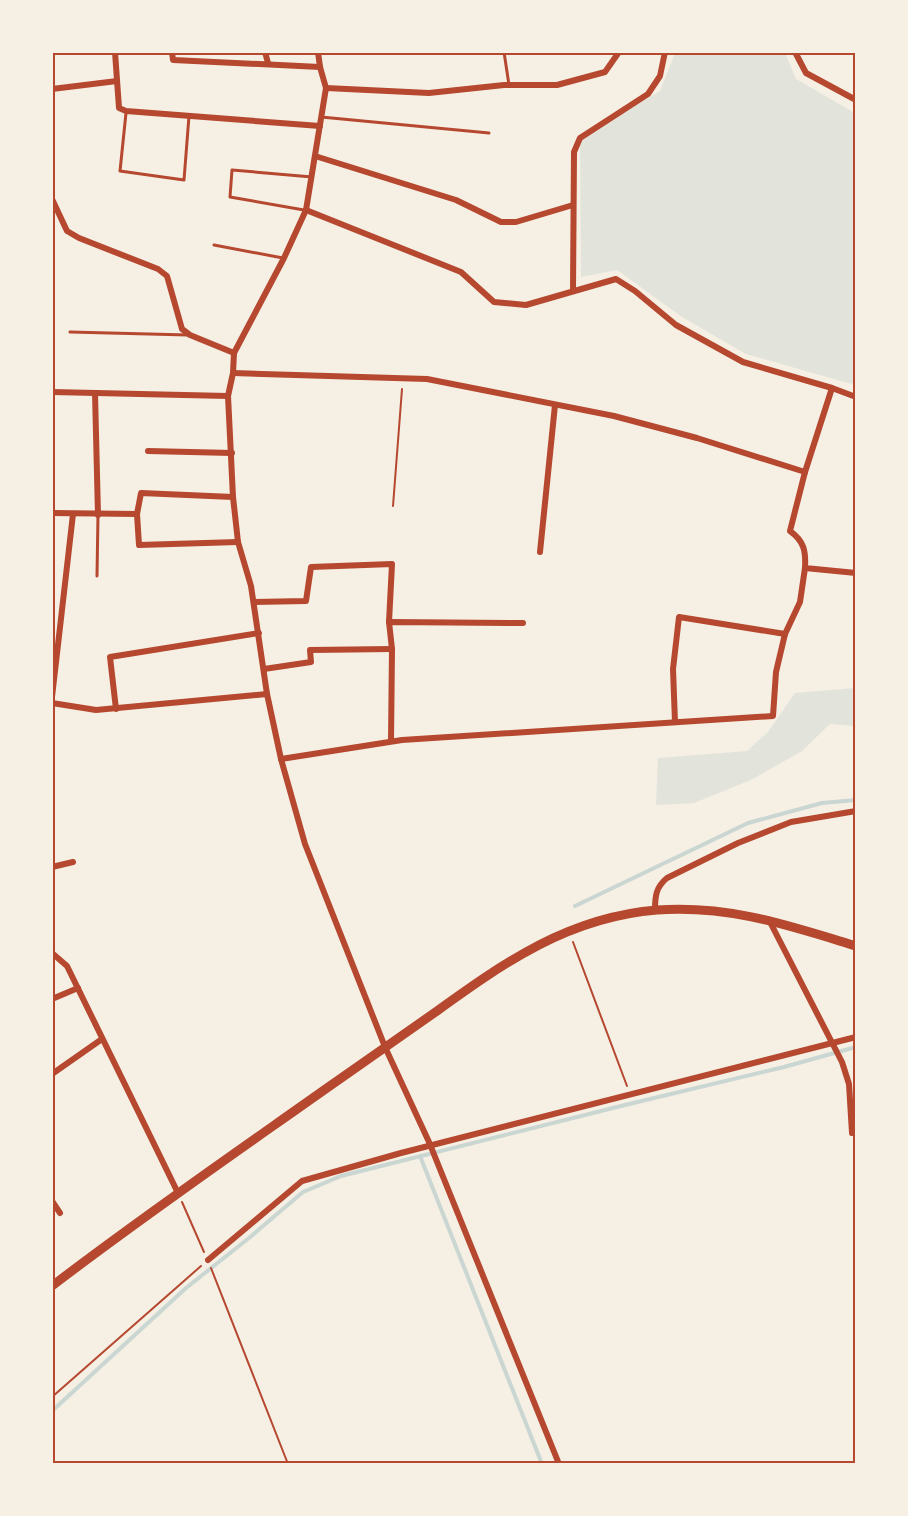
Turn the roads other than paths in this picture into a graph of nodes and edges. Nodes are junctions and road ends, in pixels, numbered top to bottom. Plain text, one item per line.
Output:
1 (115, 52) edge
2 (172, 52) edge
3 (265, 52) edge
4 (318, 52) edge
5 (504, 52) edge
6 (618, 52) edge
7 (665, 52) edge
8 (795, 52) edge
9 (268, 63) junction
10 (320, 67) junction
11 (117, 81) junction
12 (508, 85) junction
13 (326, 88) junction
14 (52, 89) edge
15 (855, 100) edge
16 (126, 111) junction
17 (189, 116) junction
18 (321, 117) junction
19 (320, 126) junction
20 (489, 133) dead end
21 (315, 156) junction
22 (312, 177) junction
23 (52, 199) edge
24 (573, 205) junction
25 (306, 210) junction
26 (214, 245) dead end
27 (284, 258) junction
28 (573, 291) junction
29 (70, 332) dead end
30 (190, 335) junction
31 (234, 352) junction
32 (233, 373) junction
33 (832, 388) junction
34 (52, 392) edge
35 (95, 393) junction
36 (228, 396) junction
37 (855, 397) edge
38 (555, 405) junction
39 (148, 451) dead end
40 (232, 453) junction
41 (805, 472) junction
42 (233, 497) junction
43 (52, 513) edge
44 (74, 514) junction
45 (137, 514) junction
46 (98, 515) junction
47 (238, 542) junction
48 (540, 552) dead end
49 (805, 568) junction
50 (855, 573) edge
51 (97, 576) dead end
52 (254, 602) junction
53 (389, 622) junction
54 (523, 623) dead end
55 (258, 633) junction
56 (785, 634) junction
57 (392, 649) junction
58 (264, 669) junction
59 (267, 694) junction
60 (52, 697) edge
61 (52, 702) edge
62 (116, 709) junction
63 (675, 722) junction
64 (391, 741) junction
65 (281, 759) junction
66 (855, 811) edge
67 (73, 862) dead end
68 (52, 867) edge
69 (655, 910) junction
70 (768, 920) junction
71 (855, 946) edge
72 (52, 953) edge
73 (78, 988) junction
74 (52, 999) edge
75 (855, 1037) edge
76 (102, 1039) junction
77 (833, 1044) junction
78 (385, 1047) junction
79 (52, 1074) edge
80 (852, 1133) dead end
81 (431, 1147) junction
82 (178, 1193) junction
83 (52, 1202) edge
84 (60, 1213) dead end
85 (209, 1262) road end
86 (52, 1286) edge
87 (559, 1464) edge

1 - 11 street
2 - 9 street
3 - 9 street
4 - 10 street
5 - 12 lane
6 - 12 street
7 - 24 street
8 - 15 street
9 - 10 street
10 - 13 street
11 - 14 street
11 - 16 street
12 - 13 street
13 - 18 street
16 - 17 street
16 - 17 lane
17 - 19 street
18 - 19 street
18 - 20 lane
19 - 21 street
21 - 22 street
21 - 24 street
22 - 25 street
22 - 25 lane
23 - 30 street
24 - 28 street
25 - 27 street
25 - 28 street
26 - 27 lane
27 - 31 street
28 - 33 street
29 - 30 lane
30 - 31 street
31 - 32 street
32 - 36 street
32 - 38 street
33 - 37 street
33 - 41 street
34 - 35 street
35 - 36 street
35 - 46 street
36 - 40 street
38 - 41 street
38 - 48 street
39 - 40 street
40 - 42 street
41 - 49 street
42 - 45 street
42 - 47 street
43 - 44 street
44 - 46 street
44 - 60 street
45 - 46 street
45 - 47 street
46 - 51 lane
47 - 52 street
49 - 50 street
49 - 56 street
52 - 53 street
52 - 55 street
53 - 54 street
53 - 57 street
55 - 58 street
55 - 62 street
56 - 63 street
56 - 63 street
57 - 58 street
57 - 64 street
58 - 59 street
59 - 62 street
59 - 65 street
61 - 62 street
63 - 64 street
64 - 65 street
65 - 78 street
66 - 69 street
67 - 68 street
69 - 70 main road
69 - 78 main road
70 - 71 main road
70 - 77 street
72 - 73 street
73 - 74 street
73 - 76 street
75 - 77 street
76 - 79 street
76 - 82 street
77 - 80 street
77 - 81 street
78 - 81 street
78 - 82 main road
81 - 85 street
81 - 87 street
82 - 86 main road
83 - 84 street

